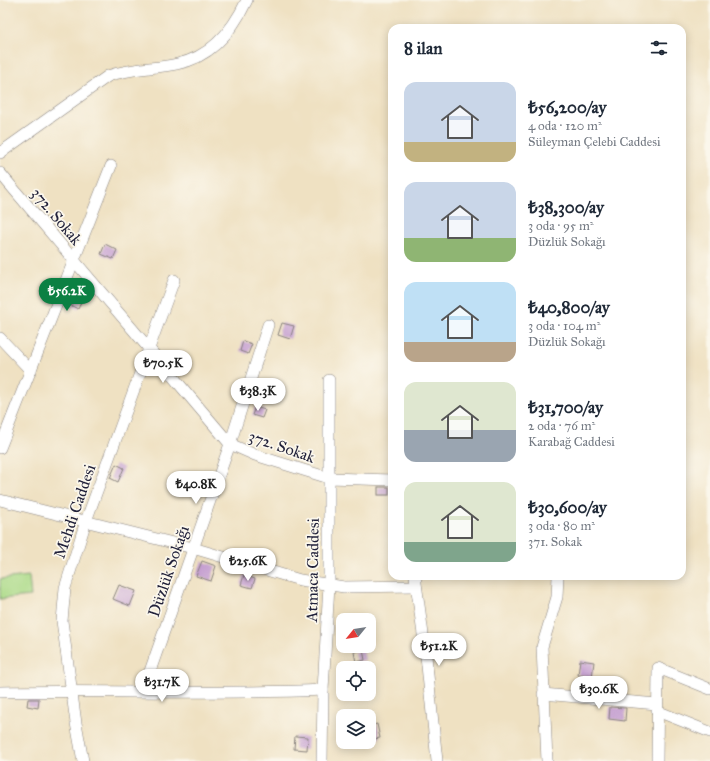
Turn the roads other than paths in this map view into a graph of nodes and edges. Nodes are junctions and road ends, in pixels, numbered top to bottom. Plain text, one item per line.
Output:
1 (247, 0) edge
2 (0, 153) edge
3 (111, 166) dead end
4 (0, 173) edge
5 (75, 262) junction
6 (174, 280) dead end
7 (268, 325) dead end
8 (0, 338) edge
9 (149, 350) junction
10 (31, 371) junction
11 (330, 380) dead end
12 (230, 444) junction
13 (0, 448) edge
14 (329, 478) junction
15 (388, 480) edge
16 (0, 500) edge
17 (86, 521) junction
18 (193, 548) junction
19 (558, 580) edge
20 (416, 581) edge
21 (329, 585) junction
22 (710, 689) edge
23 (72, 690) junction
24 (323, 690) junction
25 (143, 691) junction
26 (0, 692) edge
27 (543, 694) junction
28 (657, 708) junction
29 (710, 732) edge
30 (83, 761) edge
31 (322, 761) edge
32 (437, 761) edge
33 (547, 761) edge
34 (657, 761) edge

1 - 2 street
3 - 5 street
4 - 5 street, 372. Sokak
5 - 9 street, 372. Sokak
5 - 10 street
6 - 9 street, Mehdi Caddesi
7 - 12 street, Düzlük Sokağı
8 - 10 street
9 - 12 street, 372. Sokak
9 - 17 street, Mehdi Caddesi
10 - 13 street
11 - 14 street, Atmaca Caddesi
12 - 14 street, 372. Sokak
12 - 18 street, Düzlük Sokağı
14 - 15 street, 372. Sokak
14 - 21 street, Atmaca Caddesi
16 - 17 street
17 - 18 street
17 - 23 street, Mehdi Caddesi
18 - 21 street
18 - 25 street, Düzlük Sokağı
19 - 27 street
20 - 21 street
20 - 32 street
21 - 24 street, Atmaca Caddesi
22 - 28 street
23 - 25 street
23 - 26 street
23 - 30 street, Mehdi Caddesi
24 - 25 street
24 - 31 street, Atmaca Caddesi
27 - 28 street
27 - 33 street
28 - 29 street
28 - 34 street

